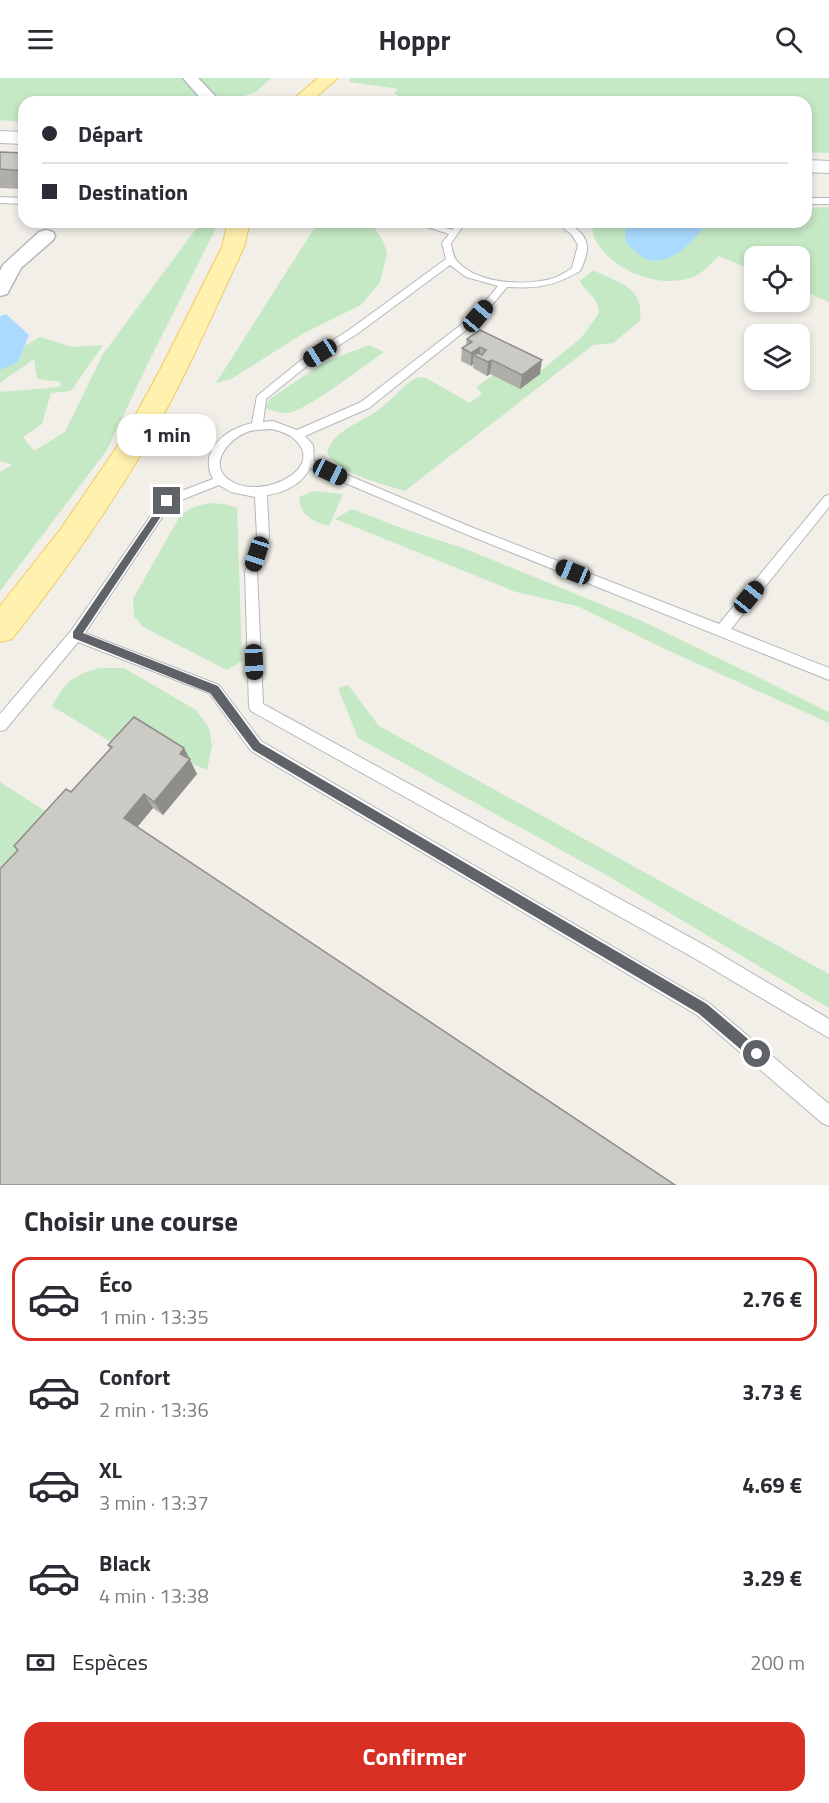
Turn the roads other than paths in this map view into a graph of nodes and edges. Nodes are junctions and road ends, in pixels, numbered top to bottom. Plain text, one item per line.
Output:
1 (190, 78) edge
2 (331, 78) edge
3 (207, 96) edge
4 (307, 96) edge
5 (328, 96) edge
6 (0, 137) edge
7 (18, 138) edge
8 (812, 166) edge
9 (829, 167) edge
10 (0, 200) edge
11 (18, 201) edge
12 (812, 201) edge
13 (829, 201) edge
14 (437, 228) edge
15 (455, 228) edge
16 (570, 228) edge
17 (451, 232) junction
18 (236, 235) edge
19 (46, 236) dead end
20 (450, 260) junction
21 (504, 285) junction
22 (0, 290) edge
23 (257, 426) junction
24 (298, 434) junction
25 (309, 463) junction
26 (221, 480) junction
27 (261, 493) junction
28 (829, 499) edge
29 (0, 628) edge
30 (722, 630) junction
31 (76, 635) junction
32 (829, 674) edge
33 (0, 725) edge
34 (829, 1029) edge
35 (829, 1116) edge

1 - 3 street
2 - 4 main road
2 - 5 main road
6 - 7 main road
8 - 9 main road
10 - 11 lane
12 - 13 lane
14 - 17 lane
15 - 17 lane
16 - 21 lane
17 - 20 lane
18 - 29 main road
19 - 22 street
20 - 21 lane
20 - 23 lane
21 - 24 lane
23 - 24 lane
23 - 26 lane
24 - 25 lane
25 - 27 lane
25 - 30 lane
26 - 27 lane
26 - 31 lane
27 - 34 lane
28 - 30 lane
30 - 32 lane
31 - 33 lane
31 - 35 lane

